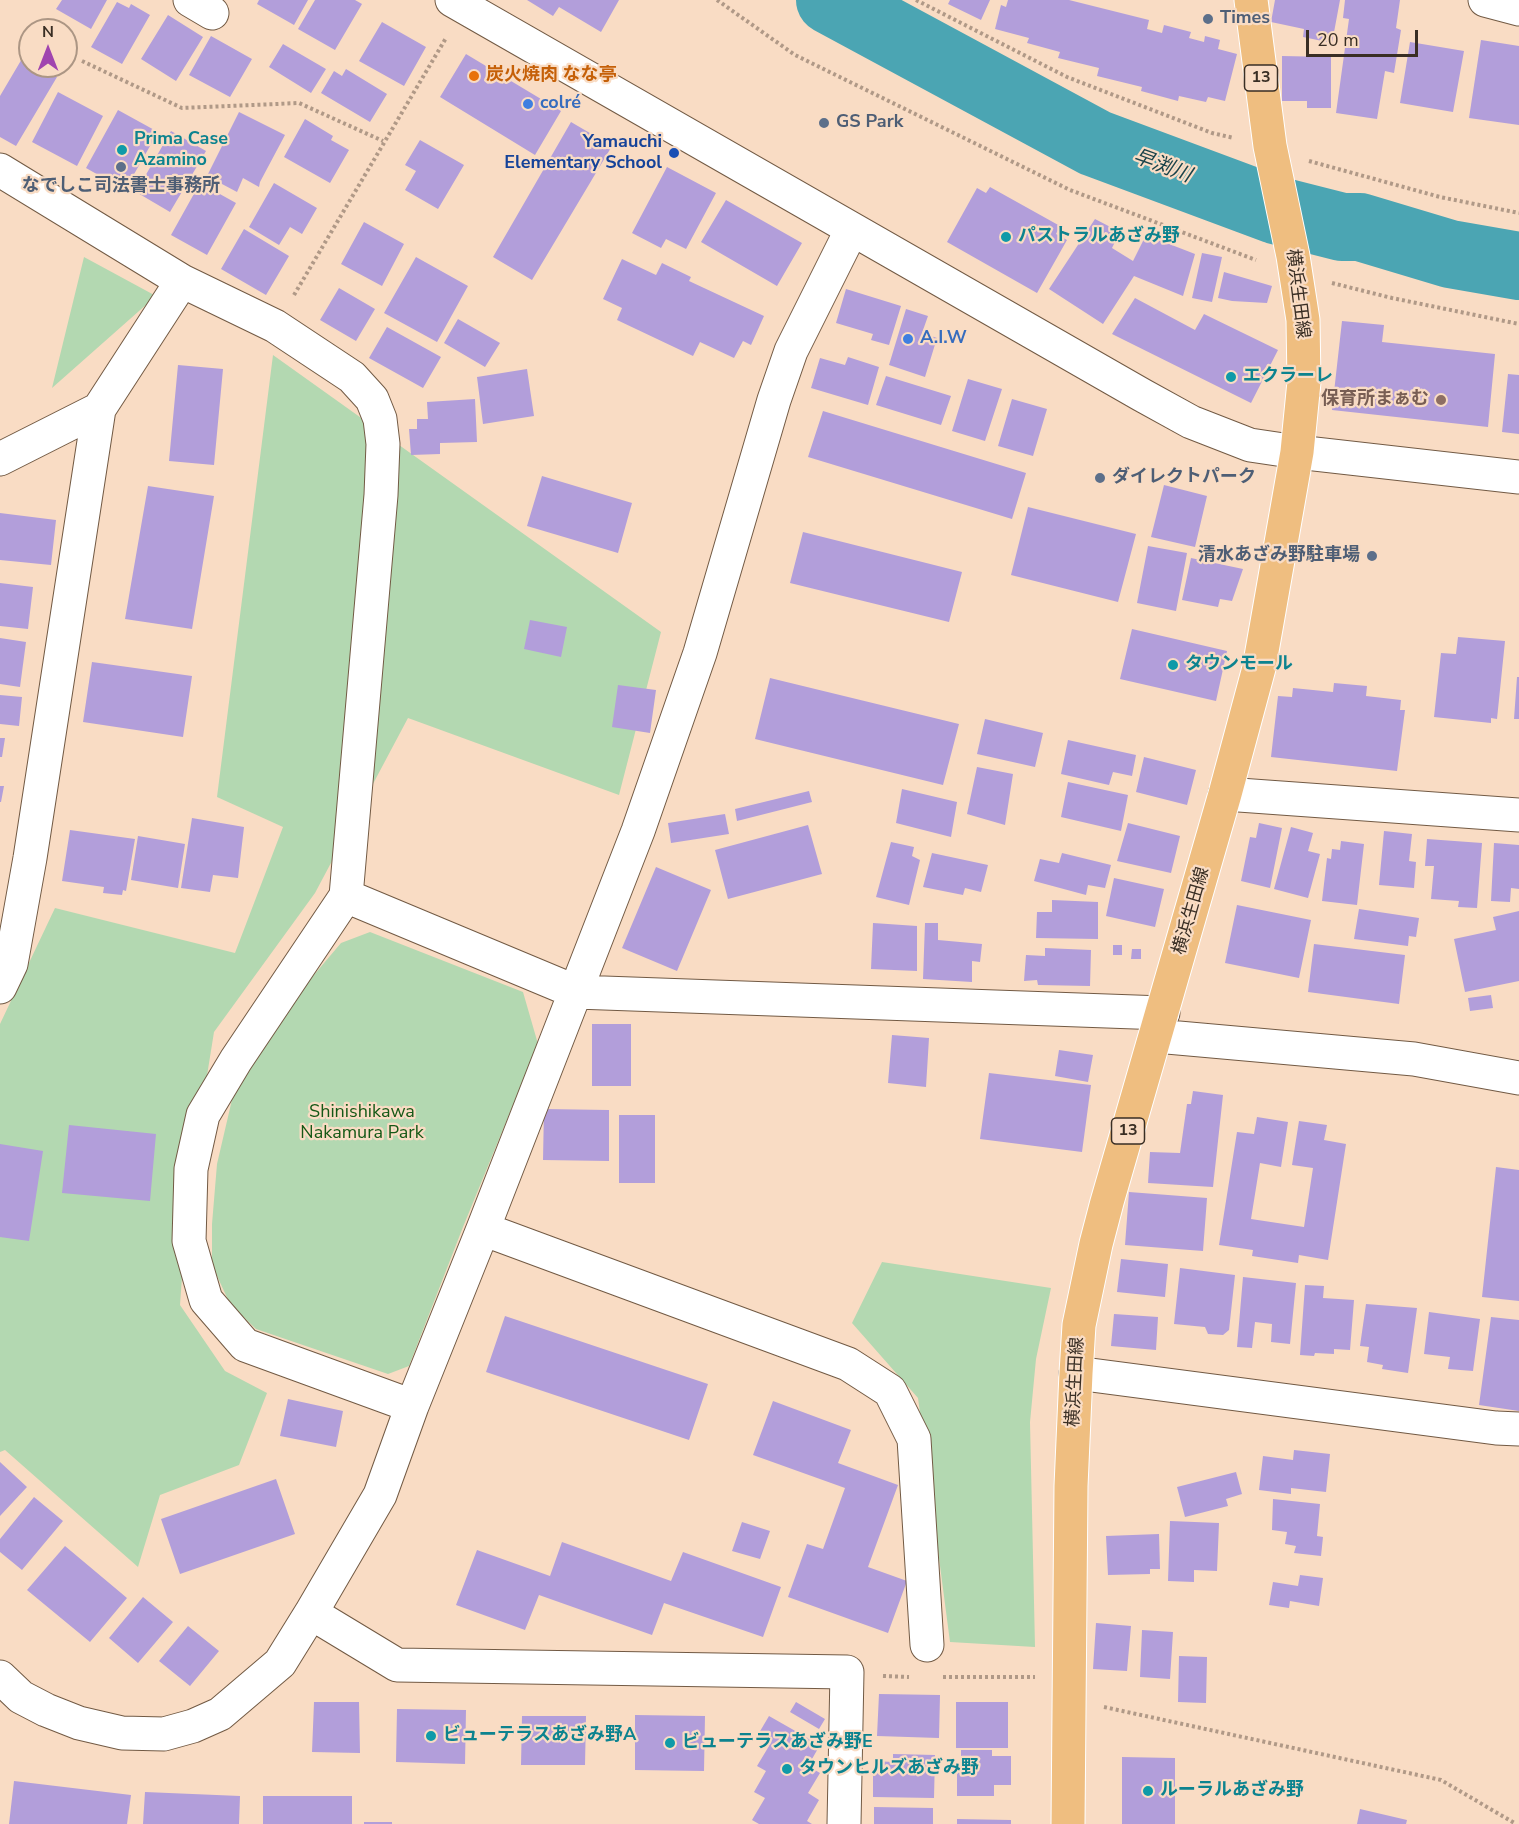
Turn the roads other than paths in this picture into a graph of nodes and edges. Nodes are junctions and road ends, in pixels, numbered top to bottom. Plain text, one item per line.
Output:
1 (1251, 0) edge
2 (1485, 0) edge
3 (458, 4) edge
4 (1519, 9) edge
5 (0, 170) edge
6 (852, 229) junction
7 (183, 281) junction
8 (99, 409) junction
9 (1297, 452) junction
10 (0, 459) edge
11 (1519, 477) edge
12 (1225, 794) junction
13 (1519, 815) edge
14 (346, 896) junction
15 (0, 987) edge
16 (576, 992) junction
17 (1159, 1024) junction
18 (1519, 1078) edge
19 (483, 1229) junction
20 (1076, 1373) junction
21 (412, 1406) junction
22 (1519, 1429) edge
23 (311, 1613) junction
24 (927, 1645) dead end
25 (0, 1677) edge
26 (844, 1824) edge
27 (1068, 1824) edge

1 - 9 main road, 横浜生田線 / 13
2 - 4 street
3 - 6 street
5 - 7 street
6 - 9 street
6 - 16 street
7 - 8 street
7 - 14 street
8 - 10 street
8 - 15 street
9 - 11 street
9 - 12 main road, 横浜生田線 / 13
12 - 13 street
12 - 17 main road, 横浜生田線 / 13
14 - 16 street
14 - 21 street
16 - 17 street
16 - 19 street
17 - 18 street
17 - 20 main road, 横浜生田線 / 13
19 - 21 street
19 - 24 street
20 - 22 street
20 - 27 main road, 横浜生田線 / 13
21 - 23 street
23 - 25 street
23 - 26 street

